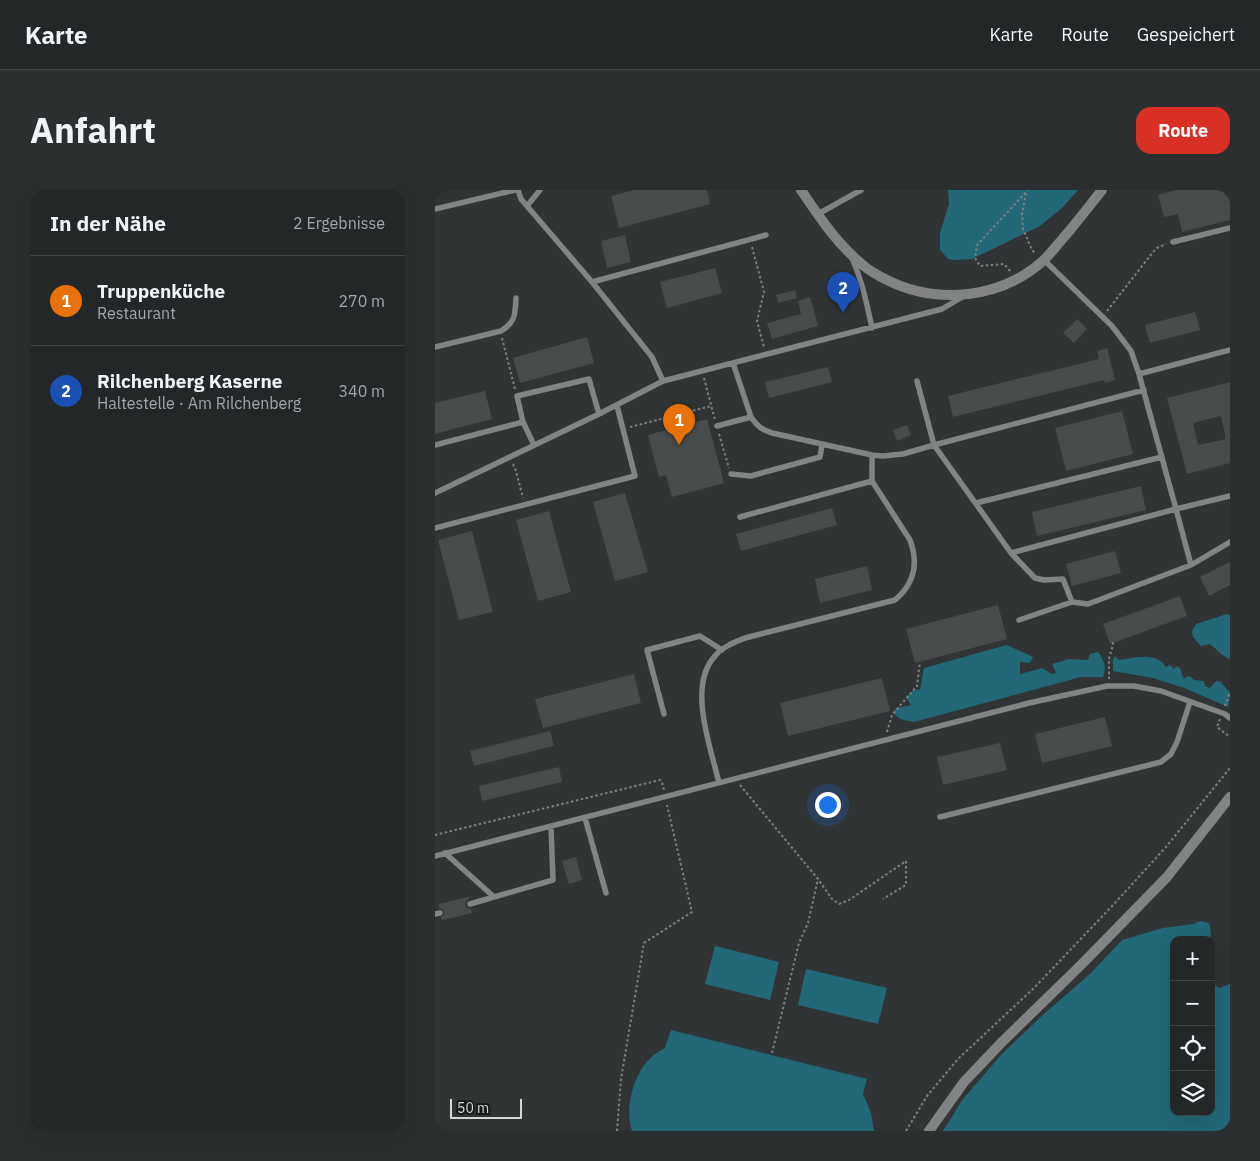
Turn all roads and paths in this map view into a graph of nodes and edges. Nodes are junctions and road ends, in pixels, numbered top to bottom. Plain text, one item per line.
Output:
1 (517, 190) edge
2 (540, 190) edge
3 (801, 190) edge
4 (861, 190) edge
5 (1102, 190) edge
6 (1027, 191) edge
7 (527, 206) junction
8 (435, 210) edge
9 (817, 214) junction
10 (1230, 228) edge
11 (766, 235) dead end
12 (750, 240) junction
13 (1173, 242) joint
14 (850, 254) junction
15 (1044, 260) junction
16 (1017, 279) junction
17 (592, 282) junction
18 (966, 295) junction
19 (516, 298) dead end
20 (1102, 317) junction
21 (872, 328) junction
22 (501, 331) junction
23 (435, 347) edge
24 (1230, 350) edge
25 (766, 354) junction
26 (733, 363) junction
27 (1139, 374) junction
28 (663, 381) junction
29 (917, 381) dead end
30 (1144, 390) junction
31 (517, 396) junction
32 (617, 406) junction
33 (711, 406) dead end
34 (599, 414) junction
35 (751, 417) junction
36 (523, 422) junction
37 (717, 426) dead end
38 (623, 429) junction
39 (823, 444) junction
40 (435, 445) edge
41 (534, 445) junction
42 (934, 446) junction
43 (872, 455) junction
44 (509, 456) junction
45 (1162, 457) junction
46 (731, 474) dead end
47 (872, 481) junction
48 (435, 493) edge
49 (1230, 496) edge
50 (976, 503) junction
51 (524, 505) junction
52 (1176, 509) junction
53 (740, 517) dead end
54 (435, 528) edge
55 (1230, 542) edge
56 (1011, 553) junction
57 (1191, 565) junction
58 (1073, 602) junction
59 (1019, 620) dead end
60 (1113, 642) dead end
61 (722, 650) junction
62 (920, 662) dead end
63 (1109, 686) junction
64 (1230, 693) edge
65 (1190, 702) junction
66 (664, 714) dead end
67 (1222, 714) junction
68 (1230, 718) edge
69 (1230, 737) edge
70 (885, 740) junction
71 (1230, 768) edge
72 (735, 779) junction
73 (719, 783) junction
74 (665, 797) junction
75 (1230, 797) edge
76 (940, 817) dead end
77 (585, 818) junction
78 (551, 826) junction
79 (435, 835) edge
80 (445, 853) junction
81 (435, 856) edge
82 (818, 879) junction
83 (606, 893) dead end
84 (495, 897) junction
85 (883, 899) dead end
86 (470, 904) dead end
87 (772, 1052) dead end
88 (617, 1131) edge
89 (906, 1131) edge
90 (929, 1131) edge

1 - 7 lane
1 - 8 lane
2 - 7 lane
3 - 9 street
4 - 9 lane
5 - 15 street
6 - 15 path
6 - 16 path
7 - 17 lane
9 - 14 street
10 - 13 lane
11 - 12 lane
12 - 17 lane
12 - 25 path
13 - 20 path
14 - 18 street
14 - 21 lane
15 - 16 street
15 - 20 lane
16 - 18 street
17 - 28 lane
18 - 21 lane
19 - 22 lane
20 - 27 lane
21 - 25 lane
22 - 23 lane
22 - 31 path
24 - 27 lane
25 - 26 lane
26 - 28 lane
26 - 35 lane
27 - 30 lane
28 - 32 lane
29 - 42 lane
30 - 42 lane
30 - 45 lane
31 - 34 lane
31 - 36 lane
32 - 34 lane
32 - 38 lane
33 - 38 path
34 - 41 lane
35 - 37 lane
35 - 39 lane
36 - 40 lane
36 - 41 lane
38 - 51 lane
39 - 43 lane
39 - 46 lane
41 - 44 lane
42 - 43 lane
42 - 50 lane
43 - 47 lane
44 - 48 lane
44 - 51 path
45 - 50 lane
45 - 52 lane
47 - 53 lane
47 - 61 lane
49 - 52 lane
50 - 56 lane
51 - 54 lane
52 - 56 lane
52 - 57 lane
55 - 57 lane
56 - 58 lane
57 - 58 lane
58 - 59 lane
60 - 63 path
61 - 66 lane
61 - 73 lane
62 - 70 path
63 - 65 lane
63 - 70 lane
64 - 67 path
65 - 67 lane
65 - 76 lane
67 - 68 lane
67 - 69 path
70 - 72 lane
71 - 89 path
72 - 73 lane
72 - 82 path
73 - 74 lane
74 - 77 lane
74 - 79 path
74 - 88 path
75 - 90 street
77 - 78 lane
77 - 83 lane
78 - 80 lane
78 - 84 lane
80 - 81 lane
80 - 84 lane
82 - 85 path
82 - 87 path
84 - 86 lane

